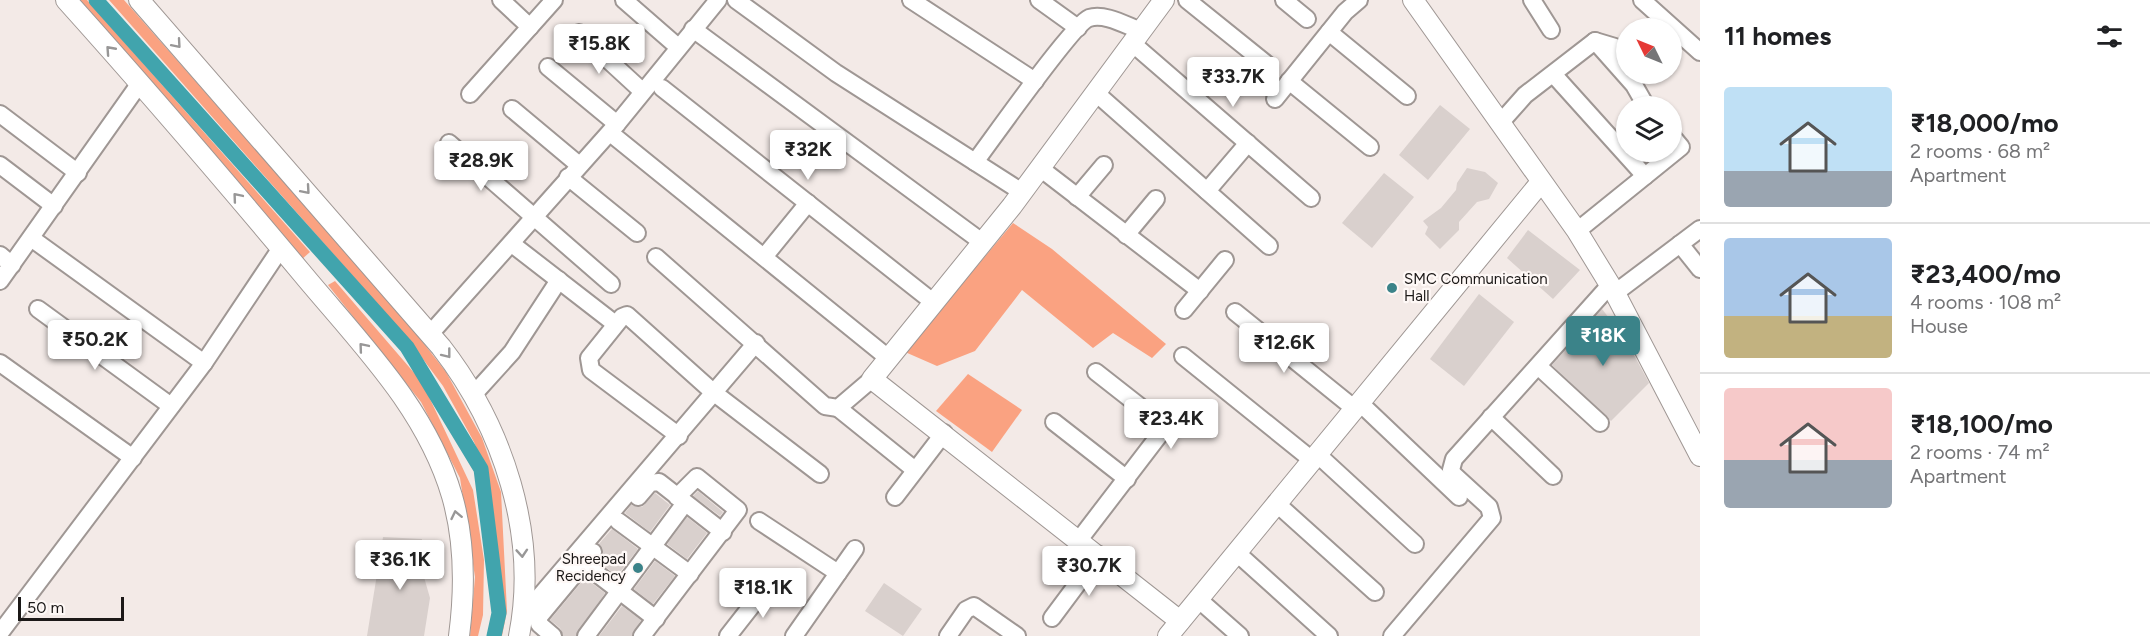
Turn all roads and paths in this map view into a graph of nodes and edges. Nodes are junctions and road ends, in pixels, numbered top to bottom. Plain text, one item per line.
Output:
1 (66, 0) edge
2 (139, 0) edge
3 (501, 0) edge
4 (554, 0) edge
5 (624, 0) edge
6 (718, 0) edge
7 (911, 0) edge
8 (1040, 0) edge
9 (1164, 0) edge
10 (1187, 0) edge
11 (1284, 0) edge
12 (1359, 0) edge
13 (1413, 0) edge
14 (1532, 0) edge
15 (1642, 0) edge
16 (739, 1) edge
17 (1307, 19) dead end
18 (530, 27) junction
19 (1078, 28) junction
20 (693, 29) junction
21 (1551, 30) dead end
22 (1329, 32) junction
23 (579, 33) dead end
24 (1137, 37) junction
25 (1594, 41) junction
26 (678, 47) junction
27 (1615, 47) dead end
28 (1700, 51) edge
29 (1269, 66) dead end
30 (548, 67) dead end
31 (1554, 75) junction
32 (1035, 81) junction
33 (1289, 81) junction
34 (140, 83) junction
35 (662, 88) dead end
36 (642, 91) junction
37 (1096, 93) junction
38 (470, 94) dead end
39 (1407, 96) dead end
40 (1640, 96) edge
41 (1275, 99) dead end
42 (512, 109) dead end
43 (0, 114) edge
44 (1500, 122) junction
45 (616, 130) junction
46 (449, 142) dead end
47 (1248, 143) junction
48 (1370, 147) dead end
49 (975, 162) junction
50 (1662, 162) edge
51 (0, 165) edge
52 (1104, 165) dead end
53 (1040, 168) junction
54 (574, 171) junction
55 (78, 173) junction
56 (1645, 176) junction
57 (1541, 182) junction
58 (1207, 191) junction
59 (1022, 192) junction
60 (1077, 197) junction
61 (1311, 198) dead end
62 (1156, 199) dead end
63 (808, 203) junction
64 (54, 206) junction
65 (536, 216) junction
66 (1700, 230) edge
67 (1577, 231) junction
68 (637, 233) dead end
69 (1126, 235) junction
70 (31, 238) junction
71 (982, 242) junction
72 (512, 244) junction
73 (1680, 244) junction
74 (1269, 246) dead end
75 (281, 248) junction
76 (656, 257) dead end
77 (764, 257) junction
78 (6, 260) edge
79 (1225, 260) dead end
80 (1700, 270) edge
81 (559, 280) junction
82 (0, 281) edge
83 (611, 284) dead end
84 (1613, 289) junction
85 (1200, 291) junction
86 (933, 302) junction
87 (38, 309) dead end
88 (1184, 310) dead end
89 (1235, 312) dead end
90 (614, 323) junction
91 (430, 334) junction
92 (756, 343) junction
93 (1183, 356) dead end
94 (887, 357) junction
95 (0, 363) edge
96 (204, 363) junction
97 (1538, 366) junction
98 (1096, 372) dead end
99 (872, 379) junction
100 (713, 392) junction
101 (474, 394) junction
102 (171, 406) junction
103 (1357, 406) junction
104 (838, 408) junction
105 (1491, 417) junction
106 (1054, 422) dead end
107 (1600, 423) dead end
108 (944, 433) junction
109 (679, 436) junction
110 (1698, 447) edge
111 (1314, 457) junction
112 (133, 458) junction
113 (915, 470) junction
114 (820, 474) dead end
115 (1553, 476) dead end
116 (1127, 478) junction
117 (895, 497) dead end
118 (1459, 497) dead end
119 (681, 500) junction
120 (1276, 503) junction
121 (618, 521) junction
122 (759, 521) dead end
123 (723, 532) junction
124 (1079, 540) junction
125 (1416, 544) dead end
126 (653, 546) junction
127 (855, 549) dead end
128 (1237, 553) junction
129 (1099, 555) junction
130 (583, 564) junction
131 (838, 573) junction
132 (690, 574) junction
133 (771, 581) dead end
134 (620, 591) junction
135 (1375, 592) dead end
136 (1198, 599) junction
137 (523, 616) junction
138 (1052, 618) dead end
139 (656, 619) junction
140 (1174, 629) edge
141 (0, 633) edge
142 (459, 636) edge
143 (519, 636) edge
144 (552, 636) edge
145 (586, 636) edge
146 (642, 636) edge
147 (728, 636) edge
148 (794, 636) edge
149 (948, 636) edge
150 (1017, 636) edge
151 (1240, 636) edge
152 (1329, 636) edge
153 (1392, 636) edge

34 -> 1 street
2 -> 91 street
3 - 18 street
4 - 18 street
5 - 26 street
6 - 20 street
7 - 32 street
8 - 19 street
9 - 24 street
10 - 29 street
11 - 17 street
12 - 22 street
13 - 44 street
14 - 21 street
15 - 28 street
16 - 49 street
18 - 38 street
19 - 24 street
19 - 32 street
20 - 26 street
20 - 71 street
22 - 33 street
22 - 39 street
23 - 36 street
24 - 37 street
24 - 47 street
25 - 27 street
25 - 31 street
25 - 40 street
26 - 36 street
30 - 45 street
31 - 44 street
31 - 56 street
32 - 49 street
33 - 41 street
33 - 48 street
34 - 55 street
75 -> 34 street
35 - 63 street
36 - 45 street
37 - 53 street
37 - 58 street
42 - 54 street
43 - 55 street
44 - 57 street
45 - 54 street
45 - 77 street
46 - 65 street
47 - 58 street
47 - 61 street
49 - 59 street
50 - 56 street
51 - 64 street
52 - 60 street
53 - 59 street
53 - 60 street
54 - 65 street
54 - 68 street
55 - 64 street
56 - 67 street
57 - 67 street
57 - 103 street
58 - 74 street
59 - 71 street
60 - 69 street
62 - 69 street
63 - 77 street
63 - 86 street
64 - 70 street
65 - 72 street
65 - 83 street
66 - 73 street
67 - 84 street
69 - 85 street
70 - 78 street
70 - 96 street
71 - 86 street
72 - 81 street
72 - 91 street
73 - 80 street
73 - 84 street
75 - 96 street
142 -> 75 street
76 - 92 street
77 - 94 street
78 - 82 street
79 - 85 street
81 - 90 street
81 - 101 street
84 - 97 street
84 - 110 street
85 - 88 street
86 - 94 street
87 - 102 street
89 - 103 street
90 - 100 street
90 - 109 street
91 -> 101 street
92 - 100 street
92 - 104 street
93 - 111 street
94 - 99 street
95 - 112 street
96 - 102 street
97 - 105 street
97 - 107 street
98 - 116 street
99 - 104 street
99 - 108 street
100 - 109 street
100 - 114 street
101 -> 137 street
102 - 112 street
103 - 111 street
103 - 118 street
104 - 113 street
105 - 115 street
105 - 153 street
106 - 116 street
108 - 113 street
108 - 124 street
109 - 137 street
111 - 120 street
111 - 125 street
112 - 141 street
113 - 117 street
116 - 124 street
119 - 121 street
119 - 123 street
119 - 123 street
119 - 126 street
120 - 128 street
120 - 135 street
121 - 126 street
121 - 130 street
122 - 131 street
123 - 132 street
124 - 129 street
126 - 132 street
126 - 134 street
127 - 131 street
128 - 136 street
128 - 152 street
129 - 138 street
129 - 140 street
130 - 134 street
130 - 144 street
131 - 148 street
132 - 139 street
133 - 147 street
134 - 139 street
134 - 145 street
136 - 140 street
136 - 151 street
137 - 143 street
139 - 146 street
149 - 150 street

